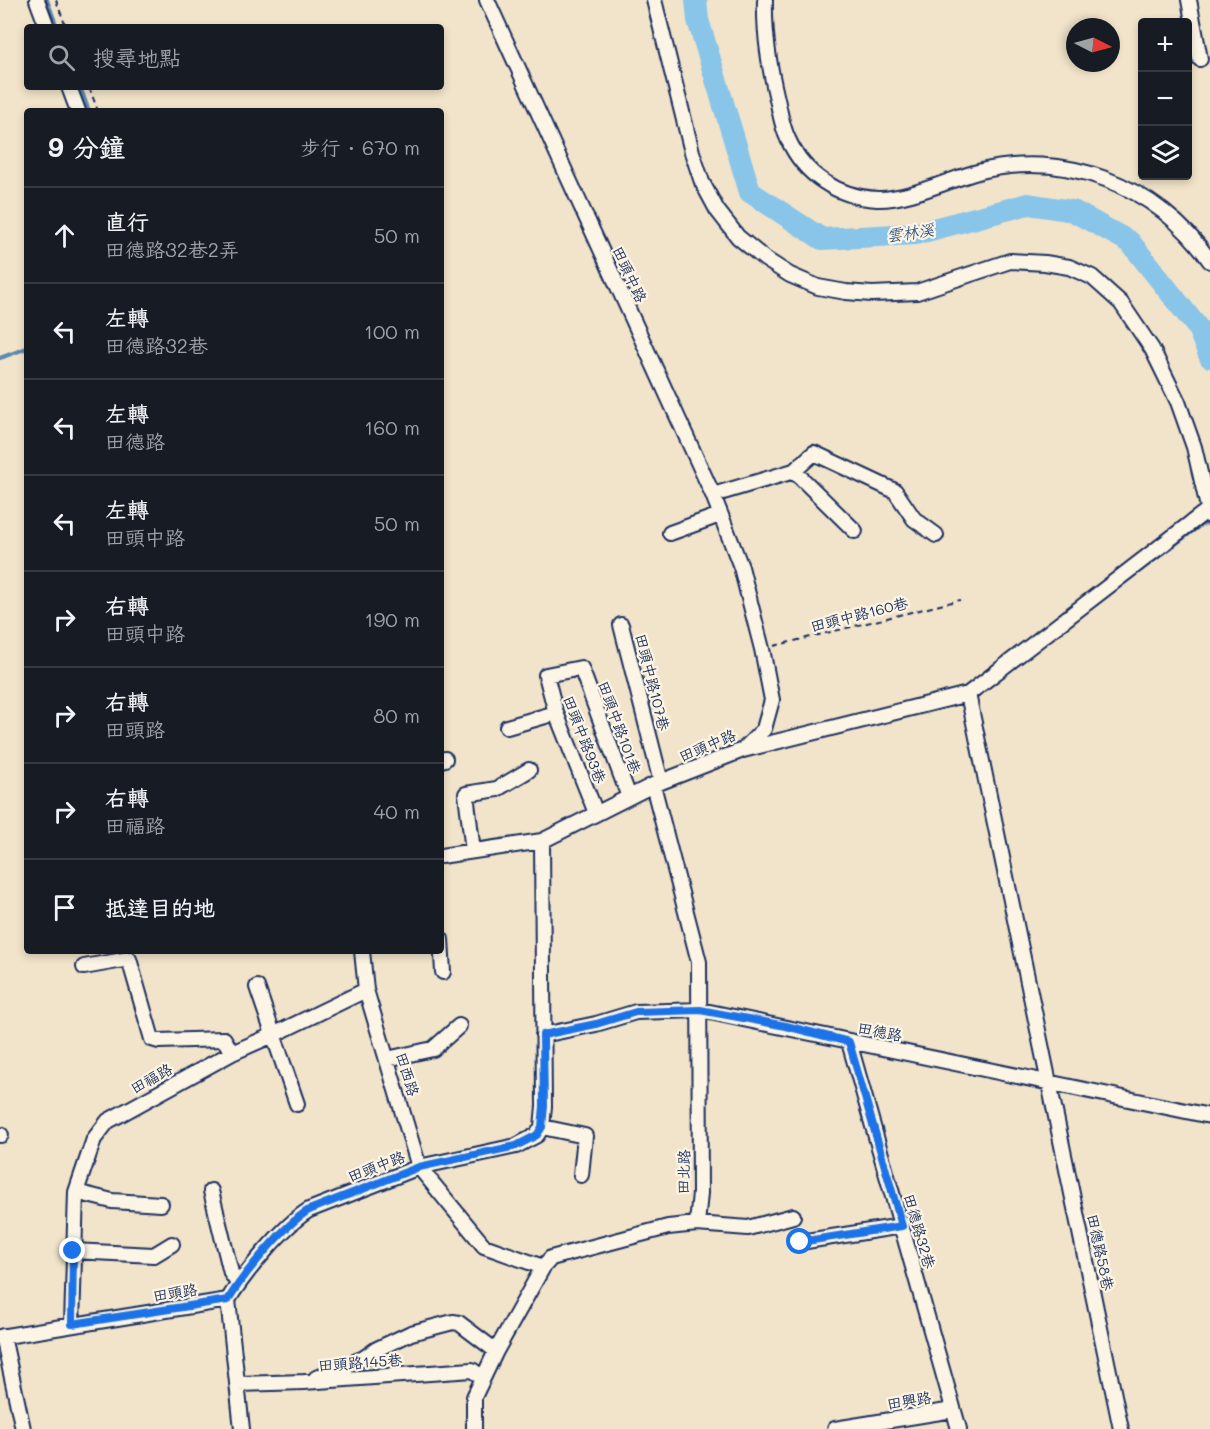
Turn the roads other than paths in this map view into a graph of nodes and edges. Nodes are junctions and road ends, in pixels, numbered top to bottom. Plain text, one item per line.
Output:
1 (37, 0) edge
2 (487, 0) edge
3 (654, 0) edge
4 (765, 0) edge
5 (1190, 0) edge
6 (46, 24) edge
7 (1200, 59) dead end
8 (70, 90) edge
9 (77, 108) edge
10 (1210, 261) edge
11 (794, 471) junction
12 (713, 495) junction
13 (1209, 512) edge
14 (720, 515) junction
15 (855, 531) dead end
16 (670, 533) dead end
17 (936, 535) dead end
18 (621, 625) dead end
19 (546, 675) joint
20 (968, 694) junction
21 (556, 712) junction
22 (507, 727) dead end
23 (743, 750) junction
24 (529, 770) dead end
25 (657, 783) junction
26 (629, 797) junction
27 (596, 813) junction
28 (542, 841) junction
29 (473, 851) junction
30 (444, 856) edge
31 (362, 954) edge
32 (442, 954) edge
33 (84, 968) dead end
34 (443, 972) dead end
35 (257, 987) dead end
36 (366, 990) junction
37 (700, 1010) junction
38 (459, 1026) dead end
39 (273, 1035) junction
40 (543, 1035) junction
41 (849, 1042) junction
42 (232, 1053) junction
43 (387, 1059) junction
44 (1048, 1081) junction
45 (297, 1104) dead end
46 (1210, 1116) edge
47 (542, 1127) junction
48 (419, 1167) junction
49 (581, 1175) dead end
50 (76, 1191) junction
51 (211, 1191) dead end
52 (161, 1204) dead end
53 (793, 1216) dead end
54 (697, 1224) junction
55 (902, 1226) junction
56 (800, 1242) dead end
57 (172, 1244) dead end
58 (73, 1251) junction
59 (543, 1268) junction
60 (238, 1283) junction
61 (228, 1300) junction
62 (72, 1324) junction
63 (1, 1337) edge
64 (496, 1352) junction
65 (483, 1378) junction
66 (304, 1383) junction
67 (238, 1384) junction
68 (953, 1410) junction
69 (23, 1429) edge
70 (242, 1429) edge
71 (474, 1429) edge
72 (835, 1429) edge
73 (959, 1429) edge
74 (1121, 1429) edge

1 - 6 street
2 - 12 street, 田頭中路
3 - 13 street
4 - 10 street
5 - 7 street
8 - 9 street
11 - 12 street
11 - 15 street
11 - 17 street
12 - 14 street, 田頭中路
13 - 20 street
14 - 16 street
14 - 23 street, 田頭中路
18 - 25 street, 田頭中路107巷
19 - 21 street, 田頭中路93巷
19 - 26 street, 田頭中路101巷
20 - 23 street
20 - 44 street, 田德路58巷
21 - 22 street
21 - 27 street, 田頭中路93巷
23 - 25 street, 田頭中路
24 - 29 street
25 - 26 street, 田頭中路
25 - 37 street, 田北路
26 - 27 street, 田頭中路
27 - 28 street, 田頭中路
28 - 29 street
28 - 40 street
29 - 30 street
31 - 36 street
32 - 34 street
33 - 42 street
35 - 39 street
36 - 39 street, 田福路
36 - 43 street, 田西路
37 - 40 street, 田德路
37 - 41 street, 田德路
37 - 54 street, 田北路
38 - 43 street
39 - 42 street, 田福路
39 - 45 street
40 - 47 street
41 - 44 street, 田德路
41 - 55 street, 田德路32巷
42 - 50 street, 田福路
43 - 48 street, 田西路
44 - 46 street, 田德路
44 - 74 street, 田德路58巷
47 - 48 street, 田頭中路
47 - 49 street
48 - 59 street
48 - 60 street, 田頭中路
50 - 52 street
50 - 58 street, 田福路
51 - 60 street
53 - 54 street
54 - 59 street
55 - 56 street
55 - 68 street, 田德路32巷
57 - 58 street
58 - 62 street, 田福路
59 - 64 street
60 - 61 street, 田頭中路
61 - 62 street, 田頭路
61 - 67 street
62 - 63 street, 田頭路
63 - 69 street
64 - 65 street
64 - 66 street
65 - 66 street, 田頭路145巷
65 - 71 street
66 - 67 street, 田頭路145巷
67 - 70 street
68 - 72 street, 田興路
68 - 73 street, 田德路32巷

